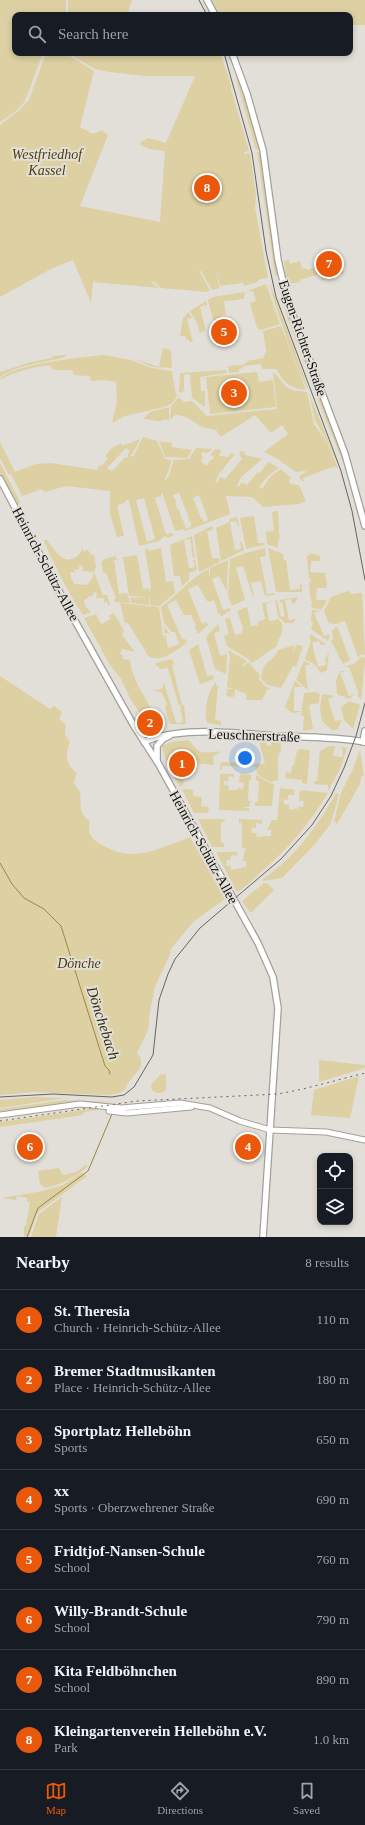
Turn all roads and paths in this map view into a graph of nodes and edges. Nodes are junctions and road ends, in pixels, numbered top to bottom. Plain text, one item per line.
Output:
1 (207, 0) edge
2 (213, 12) edge
3 (233, 56) edge
4 (0, 479) edge
5 (365, 526) edge
6 (365, 731) edge
7 (173, 734) junction
8 (144, 742) junction
9 (364, 742) edge
10 (158, 763) junction
11 (0, 1115) edge
12 (270, 1130) junction
13 (365, 1140) edge
14 (263, 1237) edge

1 - 2 main road
3 - 5 main road, Eugen-Richter-Straße
4 - 8 main road, Heinrich-Schütz-Allee
6 - 9 main road
7 - 8 main road, Leuschnerstraße
7 - 9 main road, Leuschnerstraße
7 - 10 main road
8 - 10 main road, Heinrich-Schütz-Allee
10 - 12 main road, Heinrich-Schütz-Allee
11 - 12 street
12 - 13 street
12 - 14 main road, Heinrich-Schütz-Allee

